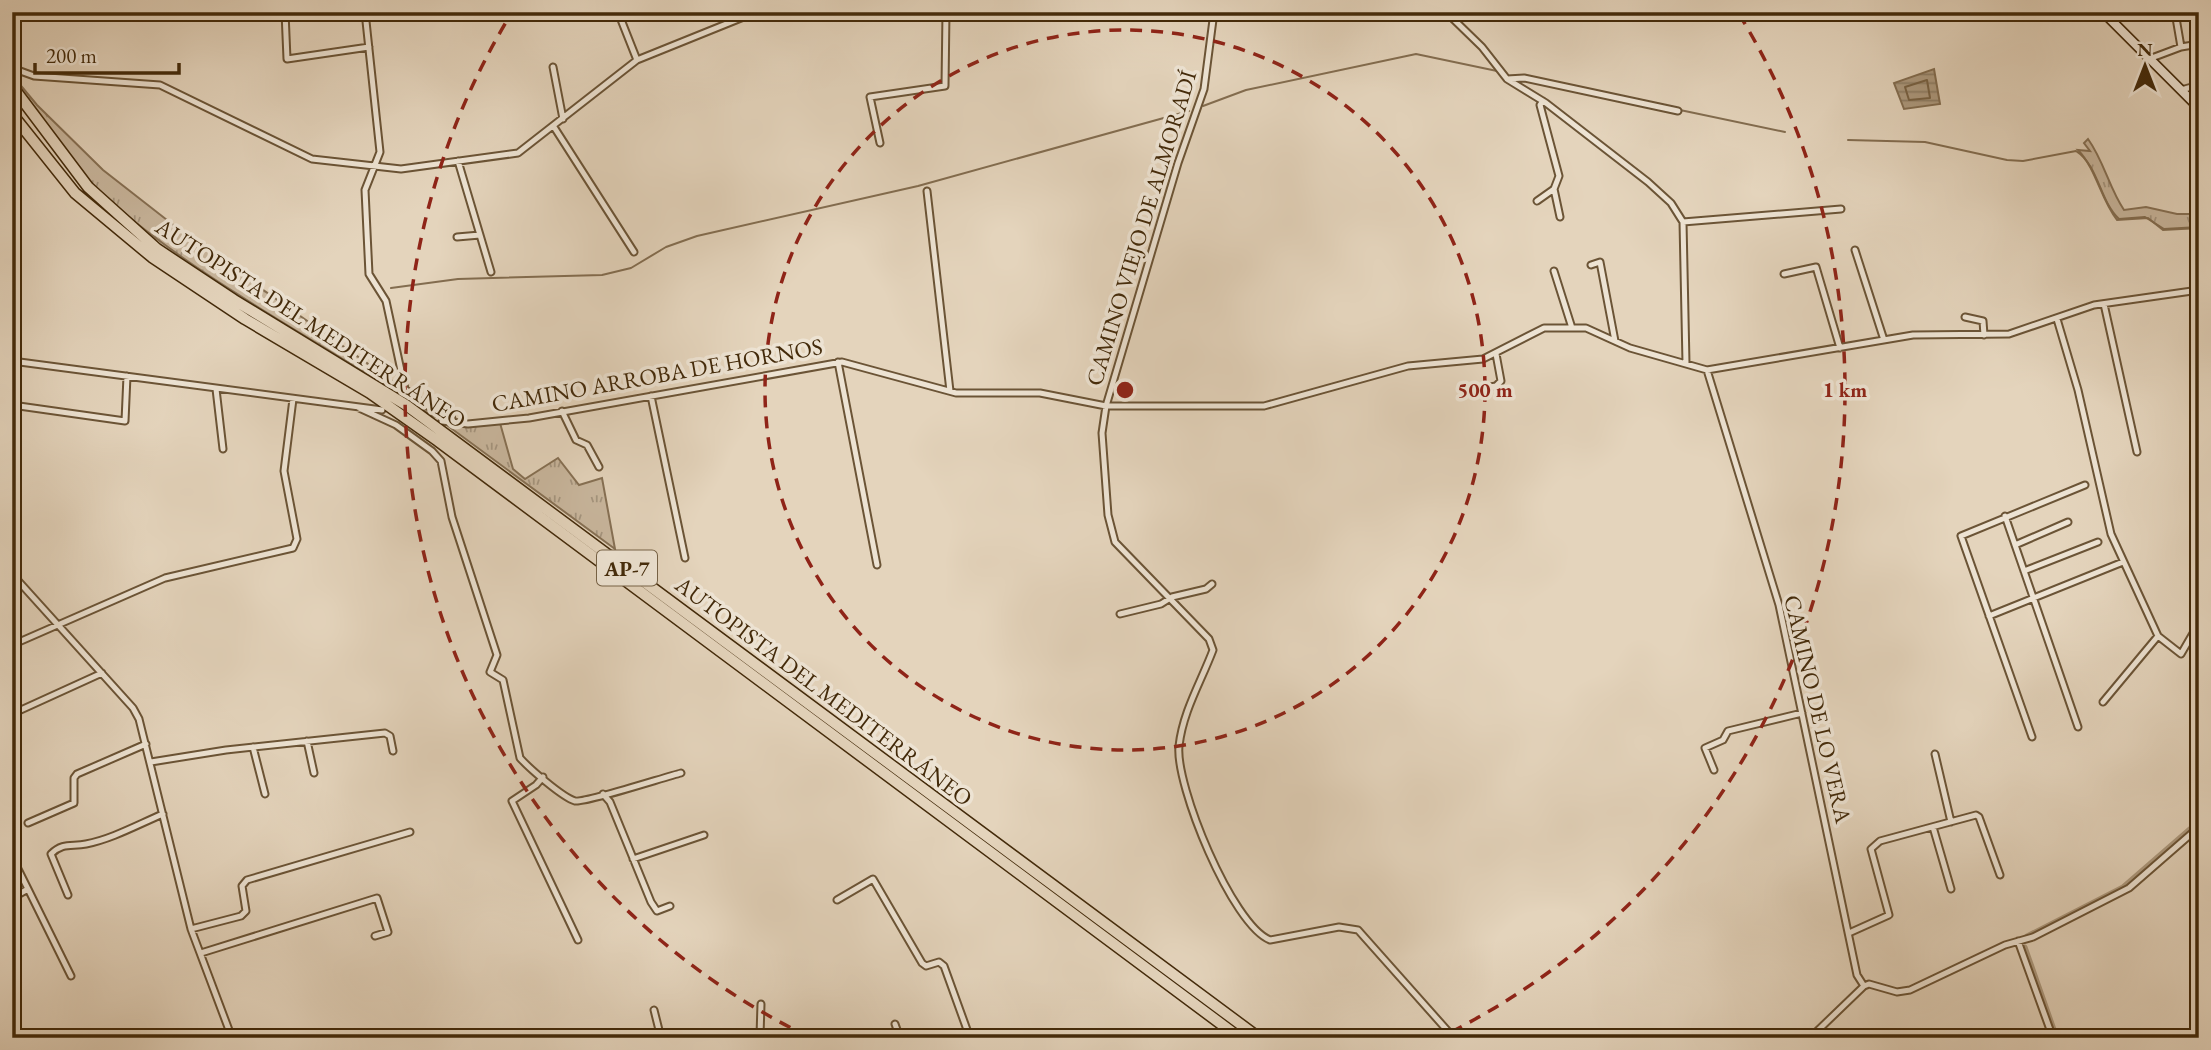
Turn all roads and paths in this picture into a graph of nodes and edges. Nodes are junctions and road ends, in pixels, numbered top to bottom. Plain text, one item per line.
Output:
1 (285, 12) edge
2 (365, 12) edge
3 (618, 12) edge
4 (756, 12) edge
5 (946, 12) edge
6 (961, 12) edge
7 (1010, 12) edge
8 (1214, 12) edge
9 (1446, 12) edge
10 (2102, 12) edge
11 (2175, 12) edge
12 (2199, 44) edge
13 (369, 47) junction
14 (2181, 47) junction
15 (2149, 59) junction
16 (637, 60) junction
17 (553, 67) dead end
18 (12, 68) edge
19 (1507, 79) junction
20 (2199, 85) edge
21 (12, 86) edge
22 (2181, 90) junction
23 (1543, 101) junction
24 (2199, 107) edge
25 (1678, 111) dead end
26 (12, 114) edge
27 (563, 119) junction
28 (554, 127) junction
29 (880, 143) dead end
30 (458, 161) junction
31 (374, 167) junction
32 (1554, 189) junction
33 (927, 191) dead end
34 (1537, 201) dead end
35 (1841, 209) dead end
36 (1560, 217) dead end
37 (1683, 222) junction
38 (480, 235) junction
39 (457, 237) dead end
40 (1855, 250) dead end
41 (634, 253) dead end
42 (1591, 265) dead end
43 (1554, 271) dead end
44 (491, 272) dead end
45 (1784, 274) dead end
46 (2199, 290) edge
47 (2104, 304) junction
48 (1965, 317) dead end
49 (2057, 319) junction
50 (1572, 328) junction
51 (1984, 335) junction
52 (1884, 340) junction
53 (1615, 341) junction
54 (1840, 348) junction
55 (1496, 354) junction
56 (12, 361) edge
57 (838, 362) junction
58 (1686, 363) junction
59 (1707, 370) junction
60 (127, 376) junction
61 (216, 389) junction
62 (950, 391) junction
63 (1466, 391) dead end
64 (652, 396) junction
65 (293, 399) junction
66 (12, 405) edge
67 (1106, 406) junction
68 (359, 408) junction
69 (382, 410) dead end
70 (562, 411) junction
71 (442, 421) dead end
72 (453, 422) junction
73 (223, 449) dead end
74 (2137, 452) dead end
75 (12, 464) edge
76 (599, 467) dead end
77 (15, 471) dead end
78 (2085, 485) dead end
79 (2005, 516) junction
80 (2068, 523) dead end
81 (2098, 542) dead end
82 (2015, 545) junction
83 (685, 558) dead end
84 (2123, 562) junction
85 (877, 565) dead end
86 (2024, 571) junction
87 (12, 574) edge
88 (1212, 584) dead end
89 (1169, 598) junction
90 (2034, 598) junction
91 (1119, 614) dead end
92 (1989, 616) junction
93 (2199, 623) edge
94 (59, 625) junction
95 (2158, 636) junction
96 (12, 645) edge
97 (102, 673) junction
98 (2104, 702) dead end
99 (1802, 713) junction
100 (12, 714) edge
101 (2078, 727) dead end
102 (2032, 737) dead end
103 (307, 741) junction
104 (146, 744) junction
105 (253, 747) junction
106 (393, 751) dead end
107 (1935, 754) dead end
108 (151, 762) junction
109 (1714, 770) dead end
110 (681, 772) dead end
111 (314, 773) dead end
112 (542, 777) junction
113 (265, 794) dead end
114 (600, 794) junction
115 (163, 814) junction
116 (1951, 822) junction
117 (28, 823) dead end
118 (1933, 827) junction
119 (2199, 827) edge
120 (410, 832) dead end
121 (704, 835) dead end
122 (12, 857) edge
123 (633, 859) junction
124 (2000, 875) dead end
125 (29, 888) junction
126 (1951, 890) dead end
127 (68, 895) dead end
128 (12, 898) edge
129 (837, 900) dead end
130 (670, 906) dead end
131 (191, 929) junction
132 (1849, 933) junction
133 (375, 936) dead end
134 (578, 940) dead end
135 (2018, 941) junction
136 (201, 953) junction
137 (71, 976) dead end
138 (1864, 986) junction
139 (761, 1004) dead end
140 (654, 1010) dead end
141 (895, 1024) dead end
142 (232, 1038) edge
143 (661, 1038) edge
144 (778, 1038) edge
145 (900, 1038) edge
146 (970, 1038) edge
147 (1240, 1038) edge
148 (1259, 1038) edge
149 (1454, 1038) edge
150 (1810, 1038) edge
151 (2053, 1038) edge

1 - 13 street
2 - 13 street
3 - 16 street
4 - 16 street
5 - 29 street
6 - 7 street
8 - 67 street, CAMINO VIEJO DE ALMORADÍ
9 - 19 street
10 - 15 street
11 - 14 street
12 - 14 street
13 - 31 street
14 - 15 street
15 - 22 street
16 - 27 street
17 - 27 street
18 - 31 street
19 - 23 street
19 - 25 street
20 - 22 street
21 - 148 highway, AUTOPISTA DEL MEDITERRÁNEO / AP-7
22 - 24 street
23 - 32 street
23 - 37 street
26 - 147 highway, AUTOPISTA DEL MEDITERRÁNEO / AP-7
27 - 28 street
28 - 30 street
28 - 41 street
30 - 31 street
30 - 38 street
31 - 72 street
32 - 34 street
32 - 36 street
33 - 62 street
35 - 37 street
37 - 58 street
38 - 39 street
38 - 44 street
40 - 52 street
42 - 53 street
43 - 50 street
45 - 54 street
46 - 47 street, CAMINO ARROBA DE HORNOS
47 - 49 street, CAMINO ARROBA DE HORNOS
47 - 74 street
48 - 51 street
49 - 51 street, CAMINO ARROBA DE HORNOS
49 - 84 street
50 - 53 street, CAMINO ARROBA DE HORNOS
50 - 55 street, CAMINO ARROBA DE HORNOS
51 - 52 street, CAMINO ARROBA DE HORNOS
52 - 54 street, CAMINO ARROBA DE HORNOS
53 - 58 street, CAMINO ARROBA DE HORNOS
54 - 59 street, CAMINO ARROBA DE HORNOS
55 - 63 street
55 - 67 street, CAMINO ARROBA DE HORNOS
56 - 60 street
57 - 62 street, CAMINO ARROBA DE HORNOS
57 - 64 street, CAMINO ARROBA DE HORNOS
57 - 85 street
58 - 59 street, CAMINO ARROBA DE HORNOS
59 - 99 street, CAMINO DE LO VERA
60 - 61 street
60 - 66 street
61 - 65 street
61 - 73 street
62 - 67 street, CAMINO ARROBA DE HORNOS
64 - 70 street, CAMINO ARROBA DE HORNOS
64 - 83 street
65 - 68 street
65 - 94 street
67 - 89 street, CAMINO VIEJO DE ALMORADÍ
68 - 69 street
68 - 112 street
70 - 72 street, CAMINO ARROBA DE HORNOS
70 - 76 street
71 - 72 street, CAMINO ARROBA DE HORNOS
75 - 77 street
78 - 79 street
79 - 82 street
79 - 92 street
80 - 82 street
81 - 86 street
82 - 86 street
84 - 90 street
84 - 95 street
86 - 90 street
87 - 94 street
88 - 89 street
89 - 91 street
89 - 149 street, CAMINO VIEJO DE ALMORADÍ
90 - 92 street
90 - 101 street
92 - 102 street
93 - 95 street
94 - 96 street
94 - 97 street
95 - 98 street
97 - 100 street
97 - 104 street
99 - 109 street
99 - 132 street, CAMINO DE LO VERA
103 - 105 street
103 - 106 street
103 - 111 street
104 - 108 street
104 - 117 street
105 - 108 street
105 - 113 street
107 - 116 street
108 - 115 street
110 - 114 street
112 - 114 street
112 - 134 street
114 - 123 street
115 - 127 street
115 - 131 street
116 - 118 street
116 - 124 street
118 - 126 street
118 - 132 street
119 - 135 street
120 - 131 street
121 - 123 street
122 - 125 street
123 - 130 street
125 - 128 street
125 - 137 street
129 - 146 street
131 - 136 street
132 - 138 street, CAMINO DE LO VERA
133 - 136 street
135 - 138 street
135 - 151 street
136 - 142 street
138 - 150 street
139 - 144 street
140 - 143 street
141 - 145 street

